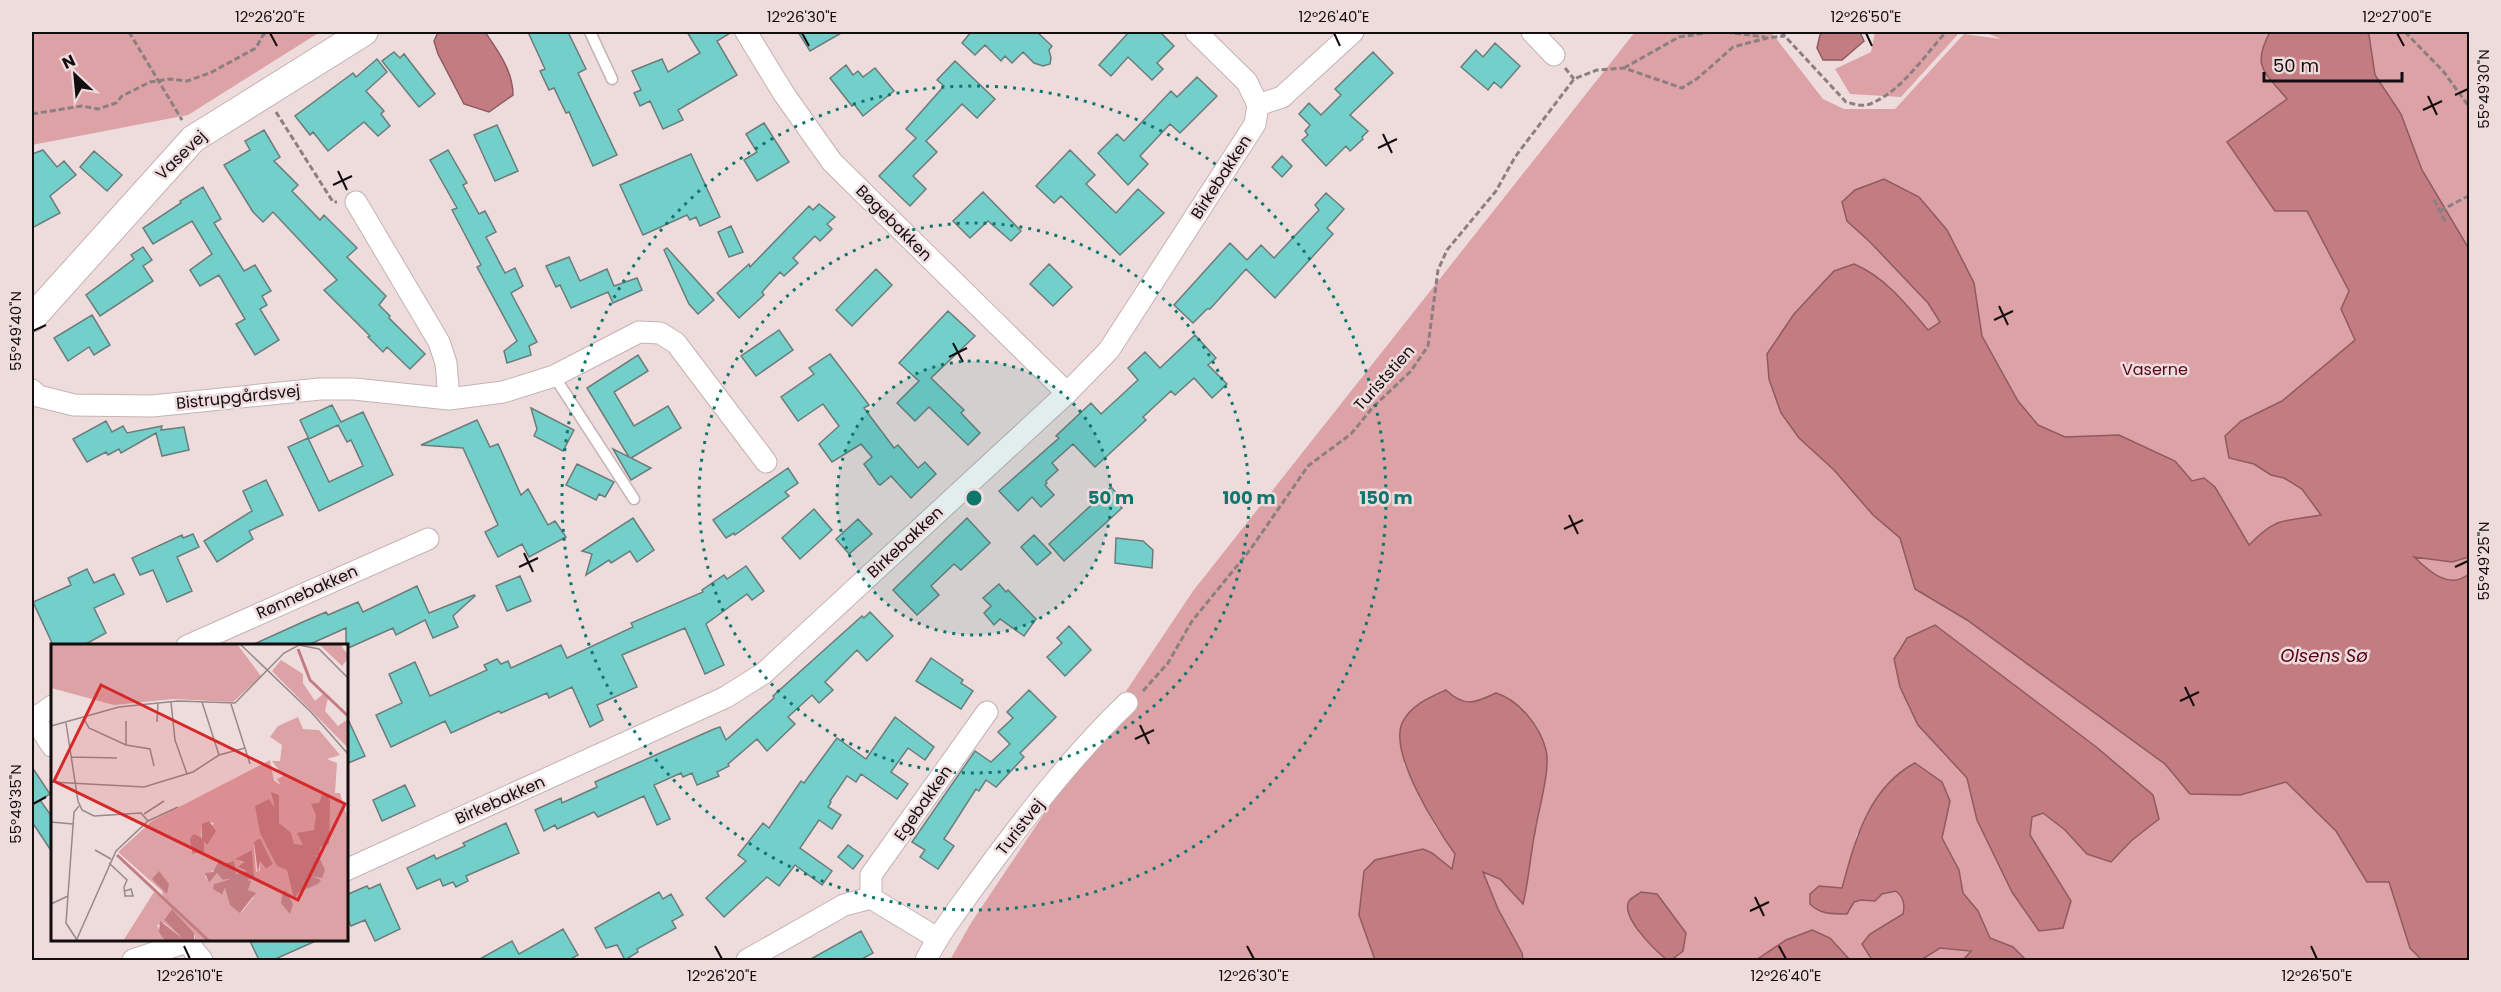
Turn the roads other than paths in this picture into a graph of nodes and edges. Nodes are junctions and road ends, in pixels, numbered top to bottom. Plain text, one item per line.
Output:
1 (364, 32) edge
2 (590, 32) edge
3 (746, 32) edge
4 (1196, 32) edge
5 (1353, 32) edge
6 (1532, 32) edge
7 (1554, 55) dead end
8 (612, 79) dead end
9 (1258, 105) junction
10 (356, 201) road end
11 (32, 318) edge
12 (554, 376) junction
13 (32, 390) edge
14 (1067, 393) junction
15 (448, 399) junction
16 (766, 462) dead end
17 (634, 499) dead end
18 (428, 540) dead end
19 (189, 644) edge
20 (1127, 703) road end
21 (51, 707) edge
22 (987, 712) dead end
23 (33, 717) edge
24 (51, 744) edge
25 (348, 869) edge
26 (871, 898) junction
27 (937, 938) junction
28 (185, 941) edge
29 (189, 941) edge
30 (134, 960) edge
31 (202, 960) edge
32 (747, 960) edge
33 (926, 960) edge

1 - 11 street, Vasevej
2 - 8 lane
3 - 14 street, Bøgebakken
4 - 9 street
5 - 9 street
6 - 7 street
9 - 14 street, Birkebakken
10 - 15 street
12 - 15 street, Bistrupgårdsvej
12 - 16 street, Bistrupgårdsvej
12 - 17 lane
13 - 15 street, Bistrupgårdsvej
14 - 25 street, Birkebakken
18 - 19 street, Rønnebakken
20 - 27 street, Turistvej
21 - 23 street
22 - 26 street, Egebakken
23 - 24 street
26 - 27 street
26 - 32 street
27 - 33 street, Turistvej
28 - 30 street
29 - 31 street

